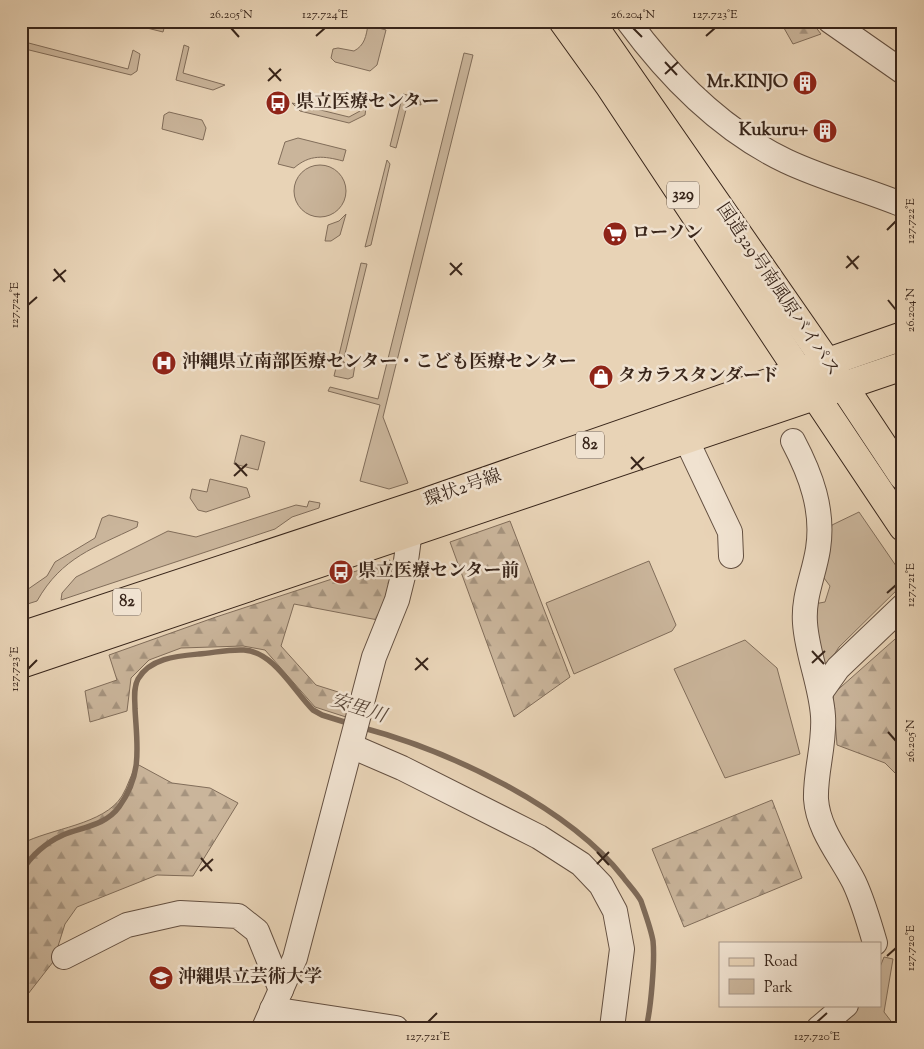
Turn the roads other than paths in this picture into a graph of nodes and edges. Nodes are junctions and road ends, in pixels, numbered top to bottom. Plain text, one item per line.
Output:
1 (563, 21) edge
2 (590, 21) edge
3 (628, 21) edge
4 (830, 21) edge
5 (903, 72) edge
6 (903, 205) edge
7 (903, 336) edge
8 (828, 361) junction
9 (903, 366) edge
10 (799, 372) junction
11 (844, 387) junction
12 (816, 396) junction
13 (686, 439) junction
14 (793, 440) dead end
15 (903, 476) edge
16 (903, 526) edge
17 (410, 531) junction
18 (730, 556) dead end
19 (903, 606) edge
20 (21, 636) edge
21 (21, 664) edge
22 (821, 692) junction
23 (352, 742) junction
24 (875, 942) edge
25 (64, 957) dead end
26 (845, 1006) edge
27 (272, 1009) edge
28 (396, 1028) edge
29 (612, 1028) edge
30 (819, 1028) edge

1 - 10 main road, 国道329号南風原バイパス / 329
2 - 8 main road, 国道329号南風原バイパス / 329
3 - 6 street
4 - 5 street
7 - 8 main road, 環状2号線 / 82
8 - 10 main road, 環状2号線 / 82
8 - 11 main road, 国道329号南風原バイパス / 329
9 - 11 main road, 環状2号線 / 82
10 - 12 main road, 国道329号南風原バイパス / 329
10 - 20 main road, 環状2号線 / 82
11 - 12 main road, 環状2号線 / 82
11 - 15 main road, 国道329号南風原バイパス
12 - 13 main road, 環状2号線 / 82
12 - 16 main road, 国道329号南風原バイパス
13 - 17 main road, 環状2号線 / 82
13 - 18 street
14 - 22 street
17 - 21 main road, 環状2号線 / 82
17 - 23 street
19 - 22 street
22 - 24 street
23 - 27 street
23 - 29 street
25 - 27 street
26 - 30 street
27 - 28 street

